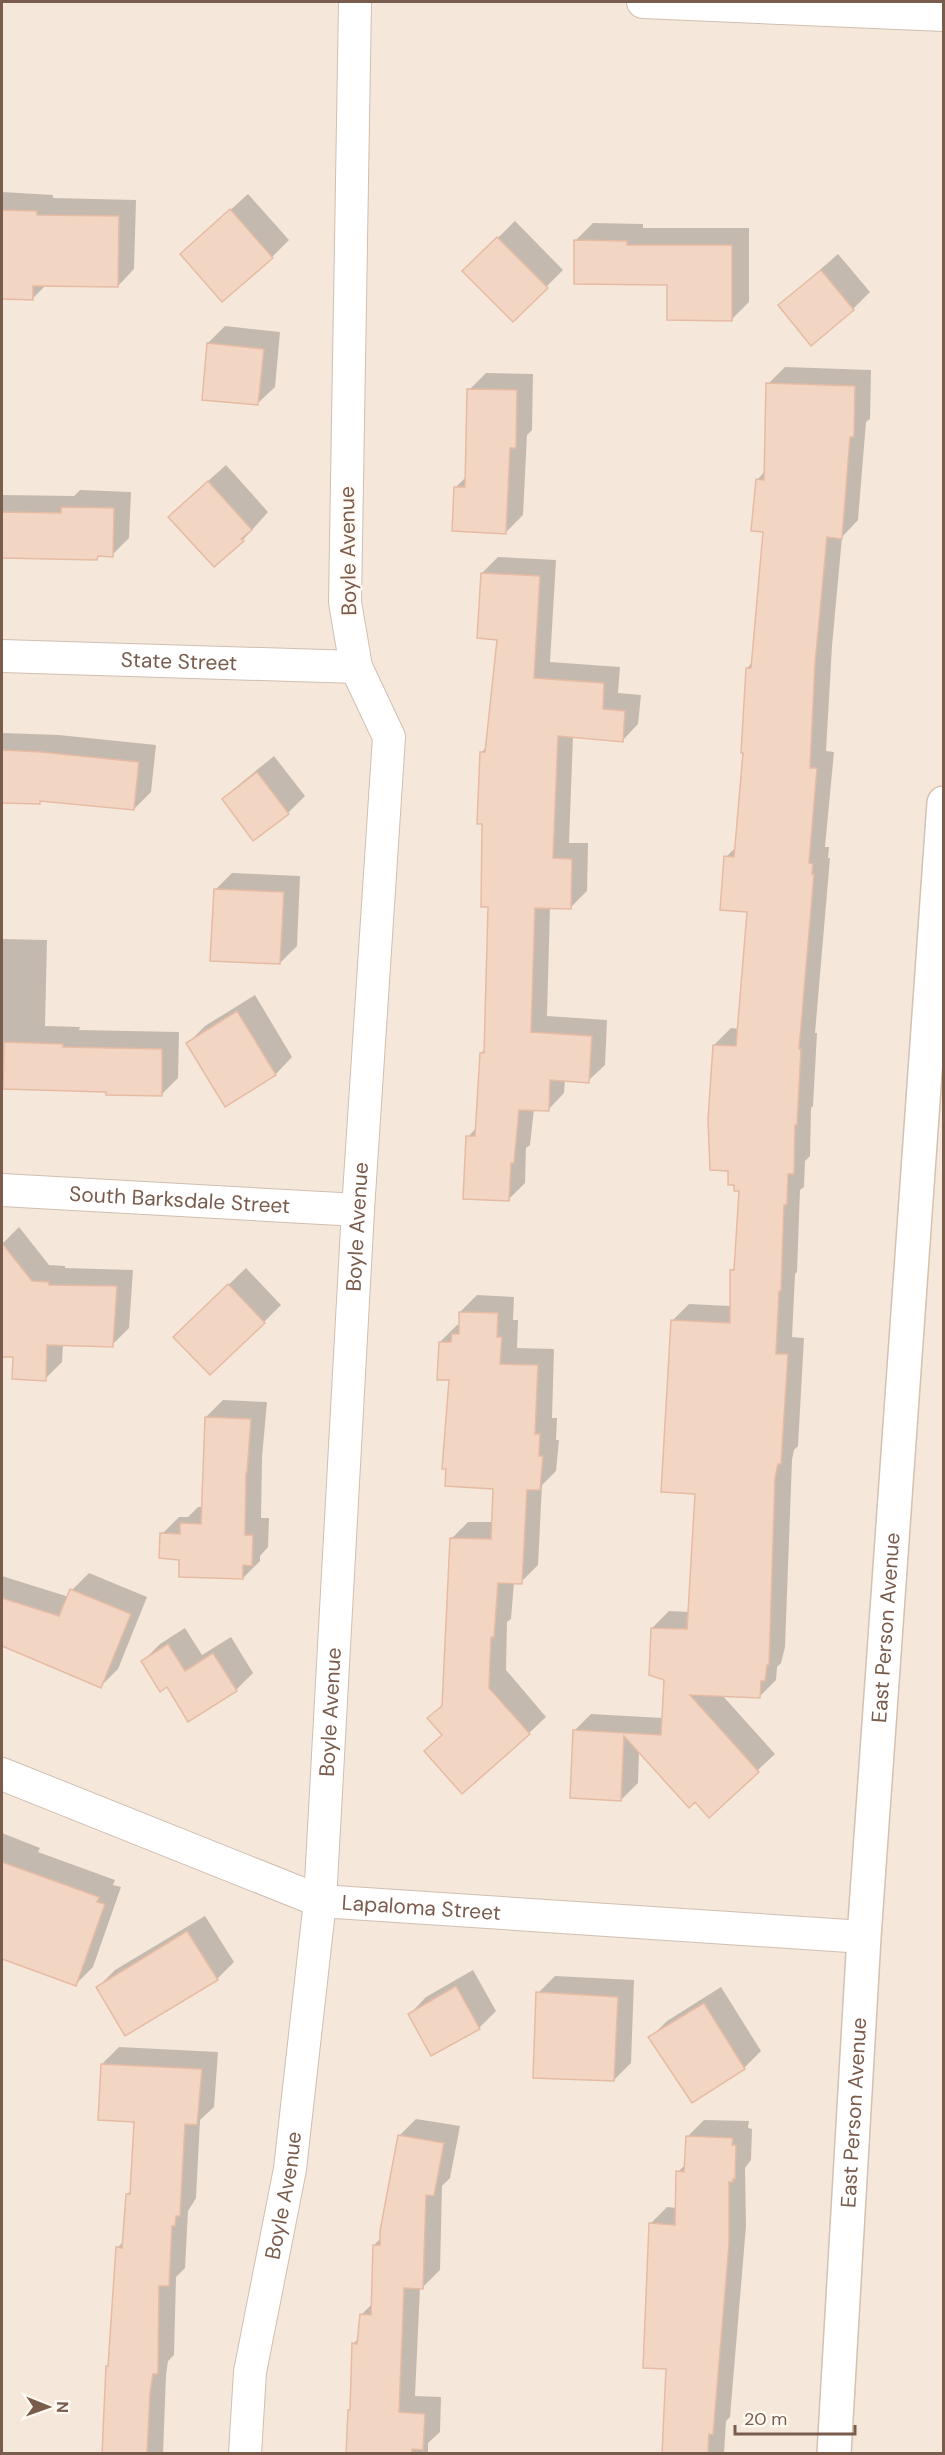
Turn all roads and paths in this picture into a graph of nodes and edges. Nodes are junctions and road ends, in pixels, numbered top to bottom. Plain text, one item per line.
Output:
1 (355, 2) edge
2 (643, 2) edge
3 (944, 15) edge
4 (2, 656) edge
5 (356, 667) junction
6 (944, 803) edge
7 (2, 1190) edge
8 (358, 1210) junction
9 (2, 1774) edge
10 (320, 1901) junction
11 (864, 1937) junction
12 (245, 2454) edge
13 (834, 2454) edge

1 - 5 street, Boyle Avenue
2 - 3 street
4 - 5 street, State Street
5 - 8 street, Boyle Avenue
6 - 11 main road, East Person Avenue
7 - 8 street, South Barksdale Street
8 - 10 street, Boyle Avenue
9 - 10 street, Lapaloma Street
10 - 11 street, Lapaloma Street
10 - 12 street, Boyle Avenue
11 - 13 main road, East Person Avenue

